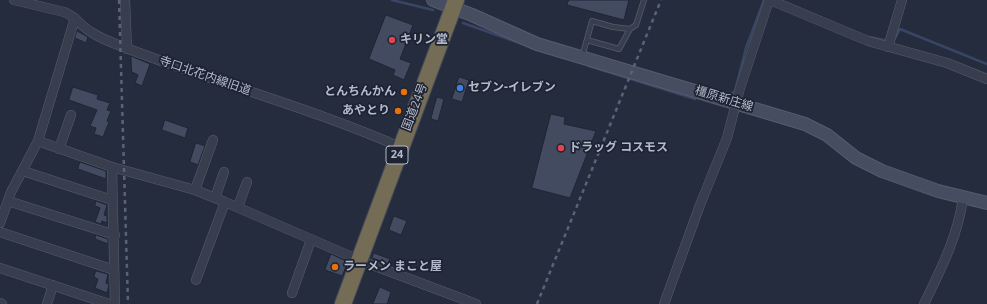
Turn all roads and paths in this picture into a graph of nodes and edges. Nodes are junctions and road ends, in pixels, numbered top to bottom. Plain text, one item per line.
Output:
1 (14, 0) edge
2 (125, 0) edge
3 (433, 0) edge
4 (644, 0) edge
5 (770, 0) edge
6 (902, 0) edge
7 (454, 4) edge
8 (75, 18) junction
9 (630, 29) junction
10 (586, 40) junction
11 (890, 42) junction
12 (127, 49) junction
13 (582, 57) junction
14 (987, 79) edge
15 (736, 103) junction
16 (71, 116) dead end
17 (213, 140) dead end
18 (38, 141) junction
19 (400, 147) junction
20 (59, 149) junction
21 (112, 167) junction
22 (23, 171) junction
23 (224, 172) dead end
24 (247, 182) dead end
25 (195, 190) junction
26 (215, 198) junction
27 (963, 198) junction
28 (112, 200) junction
29 (8, 201) junction
30 (225, 202) junction
31 (987, 203) edge
32 (238, 207) junction
33 (0, 223) edge
34 (0, 232) edge
35 (115, 235) junction
36 (310, 240) junction
37 (359, 260) junction
38 (0, 268) edge
39 (114, 270) junction
40 (196, 280) dead end
41 (53, 285) junction
42 (292, 293) dead end
43 (47, 304) edge
44 (109, 304) edge
45 (115, 304) edge
46 (343, 304) edge
47 (476, 304) edge
48 (664, 304) edge
49 (924, 304) edge

1 - 8 street, 寺口北花内線旧道
2 - 12 street
3 - 7 main road, 橿原新庄線
4 - 9 lane
5 - 11 street
5 - 15 street
6 - 11 street
7 - 13 main road, 橿原新庄線
7 - 19 highway, 国道24号 / 24
8 - 12 street, 寺口北花内線旧道
8 - 18 street
9 - 10 lane
9 - 10 lane
10 - 13 lane
11 - 14 street
12 - 19 street, 寺口北花内線旧道
13 - 15 main road, 橿原新庄線
15 - 27 main road, 橿原新庄線
15 - 48 street
16 - 20 street
17 - 25 street
18 - 20 street
18 - 22 street
19 - 37 highway, 国道24号 / 24
20 - 21 street
21 - 25 street
21 - 28 street
22 - 28 street
22 - 29 street
23 - 26 street
24 - 32 street
25 - 26 street
26 - 30 street
27 - 31 main road, 橿原新庄線
27 - 49 street
28 - 35 street
29 - 33 street
29 - 35 street
30 - 32 street
30 - 40 street
32 - 36 street
34 - 39 street
35 - 39 street
36 - 37 street
36 - 42 street
37 - 46 highway, 国道24号 / 24
37 - 47 street
38 - 41 street
39 - 45 street
41 - 43 street
41 - 44 street

